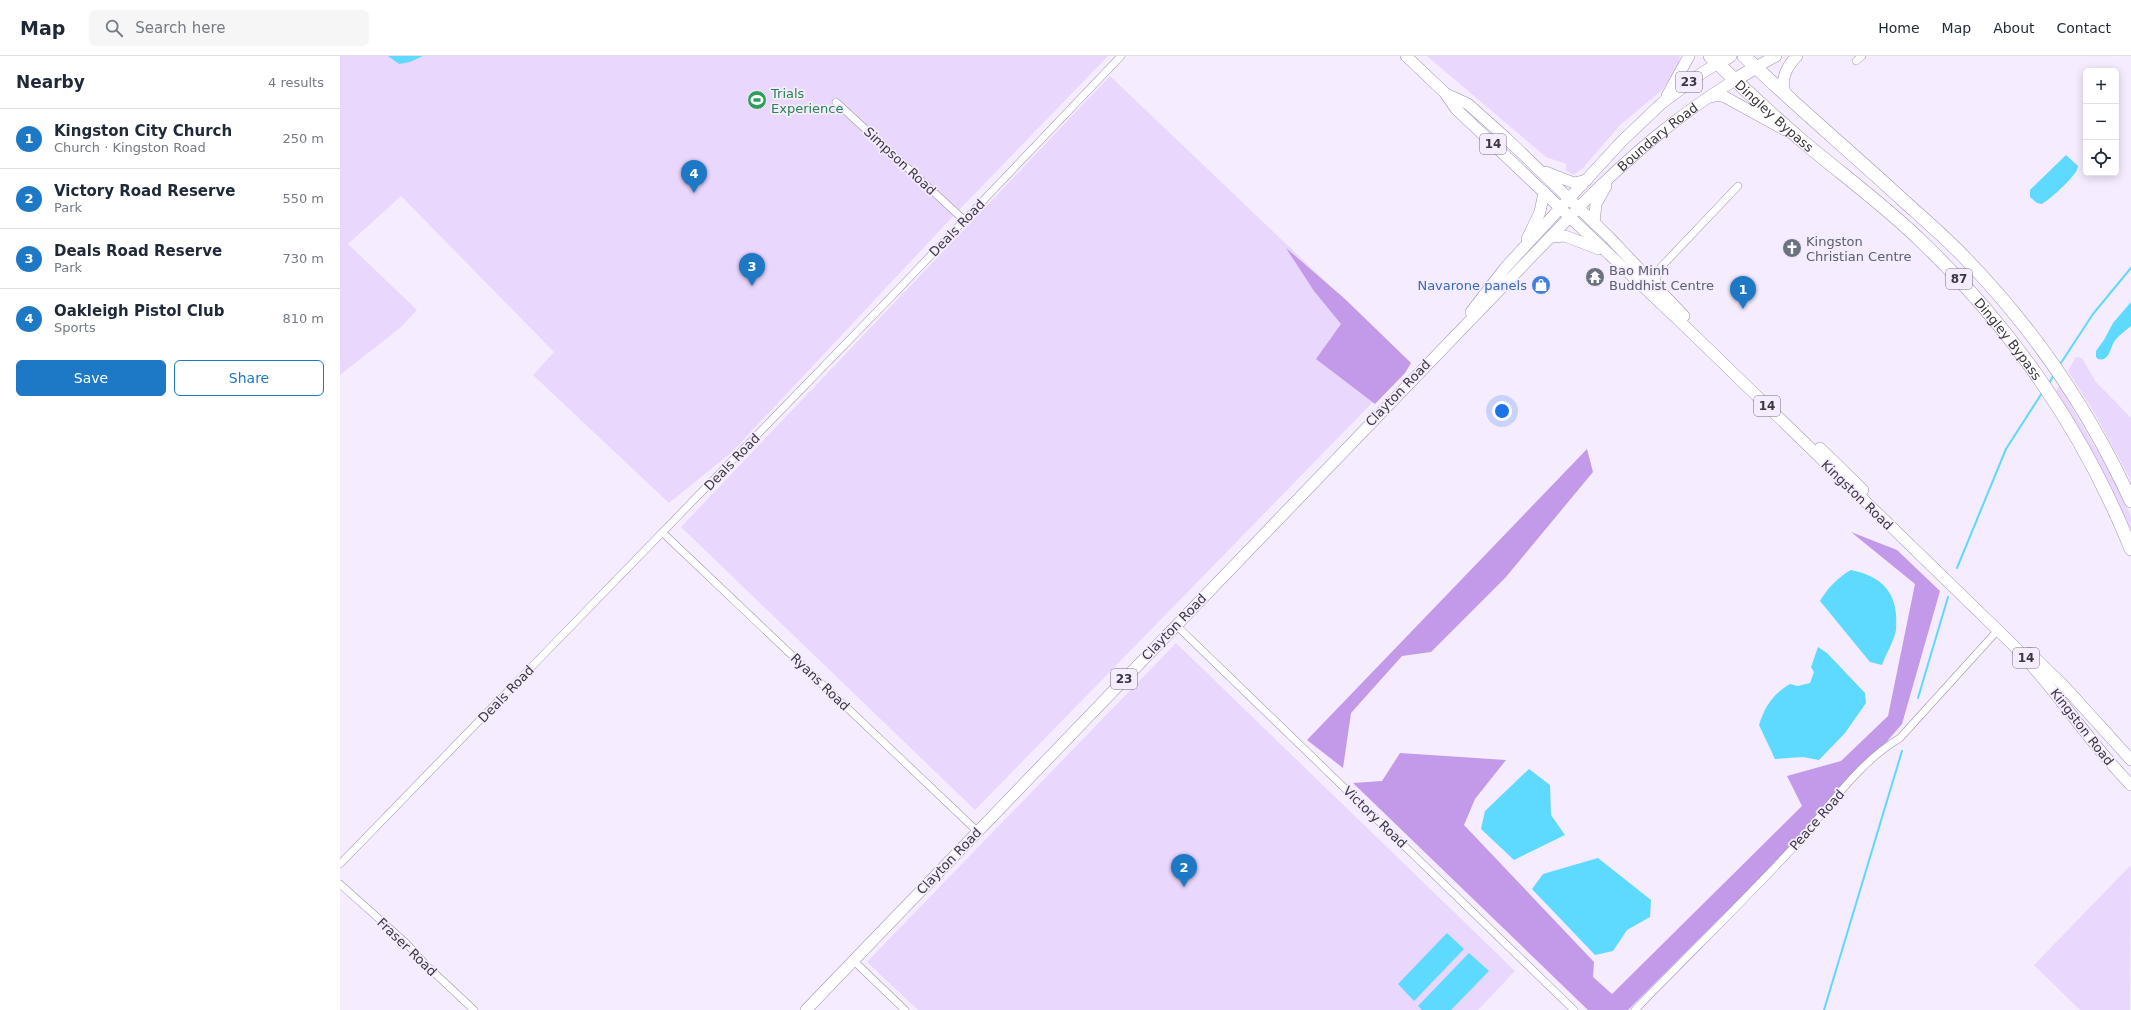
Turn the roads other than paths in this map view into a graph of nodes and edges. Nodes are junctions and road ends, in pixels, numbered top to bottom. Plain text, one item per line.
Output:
1 (1121, 56) edge
2 (1406, 56) edge
3 (1690, 56) edge
4 (1730, 56) edge
5 (1744, 56) edge
6 (1776, 56) edge
7 (1797, 56) edge
8 (1714, 60) edge
9 (1756, 67) junction
10 (1735, 80) junction
11 (1445, 93) junction
12 (1789, 98) junction
13 (1704, 99) junction
14 (836, 102) dead end
15 (1662, 103) junction
16 (1799, 138) junction
17 (1530, 162) junction
18 (1615, 172) junction
19 (1586, 180) junction
20 (1738, 186) dead end
21 (1544, 192) junction
22 (1569, 199) junction
23 (1579, 208) junction
24 (1560, 209) junction
25 (1570, 218) junction
26 (964, 220) junction
27 (1594, 223) junction
28 (1552, 237) junction
29 (1519, 253) junction
30 (1608, 254) junction
31 (1524, 265) junction
32 (1661, 267) junction
33 (1639, 269) junction
34 (1657, 289) junction
35 (1442, 348) junction
36 (2131, 501) edge
37 (663, 533) junction
38 (2131, 549) edge
39 (1176, 625) junction
40 (2000, 628) junction
41 (2064, 686) junction
42 (2131, 760) edge
43 (2109, 762) junction
44 (2131, 785) edge
45 (977, 831) junction
46 (340, 864) edge
47 (340, 884) edge
48 (854, 961) junction
49 (474, 1010) edge
50 (806, 1010) edge
51 (905, 1010) edge
52 (1574, 1010) edge
53 (1635, 1010) edge

1 - 26 street, Deals Road
2 - 11 main road, 14
3 - 15 main road
4 - 8 highway, Boundary Road / 23
5 - 9 highway, Dingley Bypass / 87
6 - 9 main road, Boundary Road / 23
7 - 12 main road
8 - 10 highway, Dingley Bypass / 87
8 - 15 main road, Boundary Road / 23
9 - 10 highway, Boundary Road / 23
9 - 12 highway, Dingley Bypass / 87
10 - 13 main road, Boundary Road / 23
10 - 16 highway, Dingley Bypass / 87
11 - 17 main road, 14
11 - 21 main road, 14
12 - 36 highway, Dingley Bypass / 87
13 - 16 main road
13 - 18 main road, Boundary Road / 23
14 - 26 street, Simpson Road
15 - 19 main road, Boundary Road / 23
16 - 38 highway, Dingley Bypass / 87
17 - 19 main road
17 - 22 main road, 14
18 - 23 main road, Boundary Road / 23
18 - 27 main road
19 - 22 main road, Boundary Road / 23
20 - 32 street
21 - 24 main road, 14
21 - 29 main road
22 - 23 main road, 14
22 - 24 main road, Boundary Road / 23
23 - 25 main road, Boundary Road / 23
23 - 27 main road, Kingston Road / 14
24 - 25 main road, 14
24 - 29 main road, Clayton Road / 23
25 - 28 main road, Clayton Road / 23
25 - 30 main road, Kingston Road / 14
26 - 37 street, Deals Road
27 - 33 main road, Kingston Road / 14
28 - 30 main road
28 - 31 main road, Clayton Road / 23
29 - 31 main road
29 - 35 main road, Clayton Road / 23
30 - 40 main road, Kingston Road / 14
31 - 35 main road, Clayton Road / 23
32 - 33 street
32 - 34 street
33 - 34 main road, Kingston Road / 14
34 - 40 main road, Kingston Road / 14
35 - 39 main road, Clayton Road / 23
37 - 45 street, Ryans Road
37 - 46 street, Deals Road
39 - 45 main road, Clayton Road / 23
39 - 52 street, Victory Road
40 - 41 main road, Kingston Road / 14
40 - 43 main road, Kingston Road / 14
40 - 53 street, Peace Road
41 - 42 main road, Kingston Road / 14
41 - 43 main road
43 - 44 main road, Kingston Road / 14
45 - 48 main road, Clayton Road / 23
47 - 49 street, Fraser Road
48 - 50 main road, Clayton Road / 23
48 - 51 street

